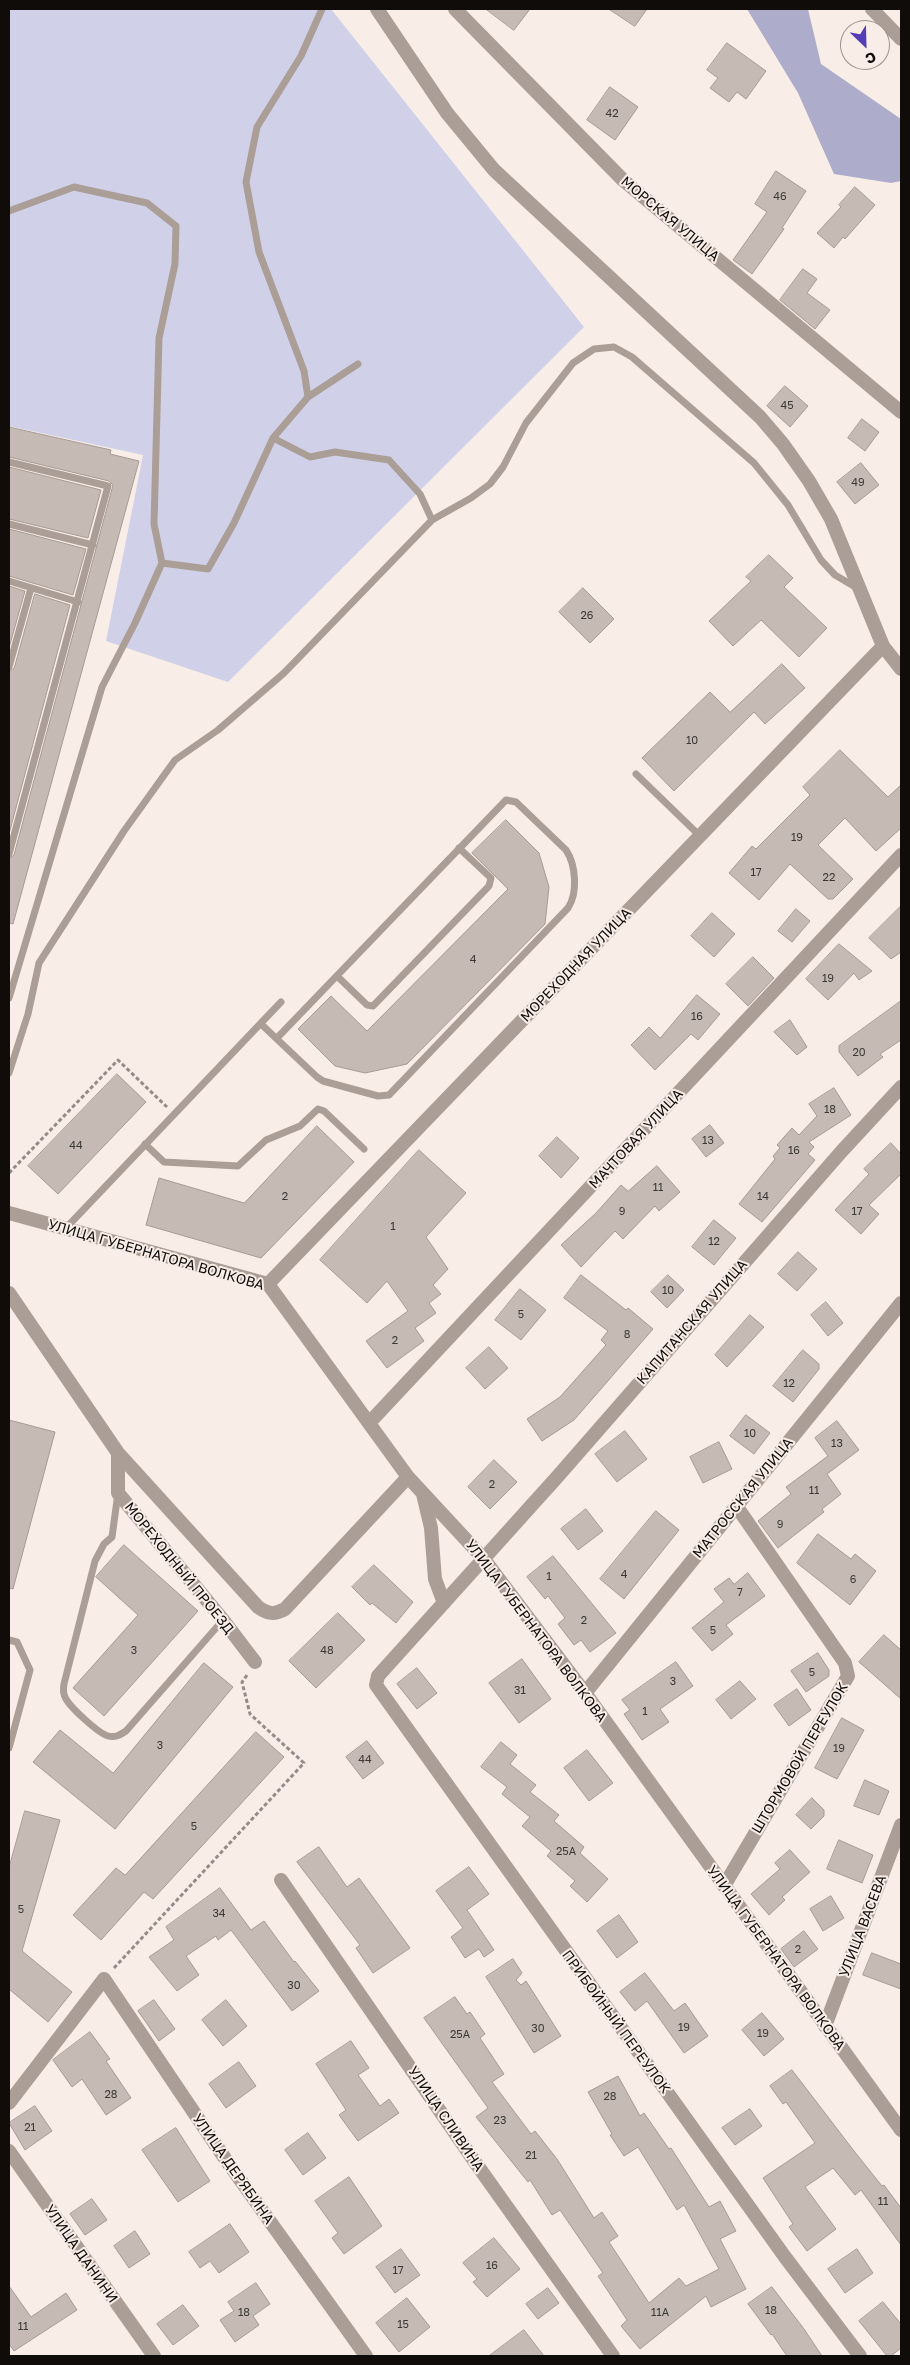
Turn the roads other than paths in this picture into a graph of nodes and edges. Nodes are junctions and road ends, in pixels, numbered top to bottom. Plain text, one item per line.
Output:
1 (322, 9) edge
2 (377, 9) edge
3 (455, 9) edge
4 (872, 9) edge
5 (901, 39) edge
6 (9, 210) edge
7 (358, 364) dead end
8 (308, 397) junction
9 (901, 412) edge
10 (273, 438) junction
11 (9, 462) edge
12 (432, 520) junction
13 (9, 524) edge
14 (93, 545) junction
15 (162, 563) junction
16 (9, 581) edge
17 (31, 588) junction
18 (860, 589) junction
19 (78, 602) junction
20 (883, 646) junction
21 (9, 666) edge
22 (901, 669) edge
23 (636, 774) dead end
24 (700, 836) junction
25 (459, 848) junction
26 (9, 854) edge
27 (901, 855) edge
28 (337, 976) junction
29 (9, 998) edge
30 (282, 1002) dead end
31 (261, 1024) junction
32 (277, 1038) junction
33 (9, 1073) edge
34 (901, 1087) edge
35 (145, 1144) junction
36 (364, 1149) dead end
37 (9, 1213) edge
38 (65, 1229) junction
39 (268, 1284) junction
40 (9, 1293) edge
41 (901, 1303) edge
42 (370, 1422) junction
43 (118, 1453) junction
44 (408, 1477) junction
45 (118, 1493) junction
46 (423, 1493) junction
47 (737, 1507) junction
48 (483, 1558) junction
49 (444, 1603) junction
50 (223, 1620) junction
51 (9, 1640) edge
52 (255, 1662) road end
53 (376, 1685) joint
54 (585, 1693) junction
55 (9, 1748) edge
56 (901, 1825) edge
57 (281, 1880) dead end
58 (724, 1886) junction
59 (825, 2026) junction
60 (9, 2103) edge
61 (901, 2130) edge
62 (9, 2151) edge
63 (154, 2356) edge
64 (366, 2356) edge
65 (613, 2356) edge
66 (860, 2356) edge

1 - 8 lane
2 - 18 street
3 - 9 street, МОРСКАЯ УЛИЦА
4 - 5 street
6 - 15 lane
7 - 8 lane
8 - 10 lane
10 - 12 lane
10 - 15 lane
11 - 14 lane
12 - 18 lane
12 - 33 lane
13 - 14 lane
14 - 19 lane
15 - 29 lane
16 - 17 lane
17 - 19 lane
17 - 21 lane
18 - 20 street
19 - 26 lane
20 - 22 street
20 - 24 street, МОРЕХОДНАЯ УЛИЦА
23 - 24 lane
24 - 39 street, МОРЕХОДНАЯ УЛИЦА
25 - 28 lane
25 - 28 lane
25 - 32 lane
27 - 42 street, МАЧТОВАЯ УЛИЦА
28 - 32 lane
30 - 31 lane
31 - 32 lane
31 - 35 lane
34 - 48 street, КАПИТАНСКАЯ УЛИЦА
35 - 36 lane
35 - 38 lane
37 - 38 street, УЛИЦА ГУБЕРНАТОРА ВОЛКОВА
38 - 39 street, УЛИЦА ГУБЕРНАТОРА ВОЛКОВА
39 - 42 street, УЛИЦА ГУБЕРНАТОРА ВОЛКОВА
40 - 43 street
41 - 47 street, МАТРОССКАЯ УЛИЦА
42 - 44 street, УЛИЦА ГУБЕРНАТОРА ВОЛКОВА
43 - 44 street
43 - 45 street, МОРЕХОДНЫЙ ПРОЕЗД
44 - 46 street, УЛИЦА ГУБЕРНАТОРА ВОЛКОВА
45 - 50 street, МОРЕХОДНЫЙ ПРОЕЗД
45 - 50 lane
46 - 48 street, УЛИЦА ГУБЕРНАТОРА ВОЛКОВА
46 - 49 street
47 - 54 street, МАТРОССКАЯ УЛИЦА
47 - 58 street, ШТОРМОВОЙ ПЕРЕУЛОК
48 - 49 street, КАПИТАНСКАЯ УЛИЦА
48 - 54 street, УЛИЦА ГУБЕРНАТОРА ВОЛКОВА
49 - 53 street, КАПИТАНСКАЯ УЛИЦА
50 - 52 street, МОРЕХОДНЫЙ ПРОЕЗД
51 - 55 lane
53 - 66 street, ПРИБОЙНЫЙ ПЕРЕУЛОК
54 - 58 street, УЛИЦА ГУБЕРНАТОРА ВОЛКОВА
56 - 59 street, УЛИЦА ВАСЕВА
57 - 65 street, УЛИЦА СЛИВИНА
58 - 59 street, УЛИЦА ГУБЕРНАТОРА ВОЛКОВА
59 - 61 street, УЛИЦА ГУБЕРНАТОРА ВОЛКОВА
60 - 64 street, УЛИЦА ДЕРЯБИНА
62 - 63 street, УЛИЦА ДАНИНИ

